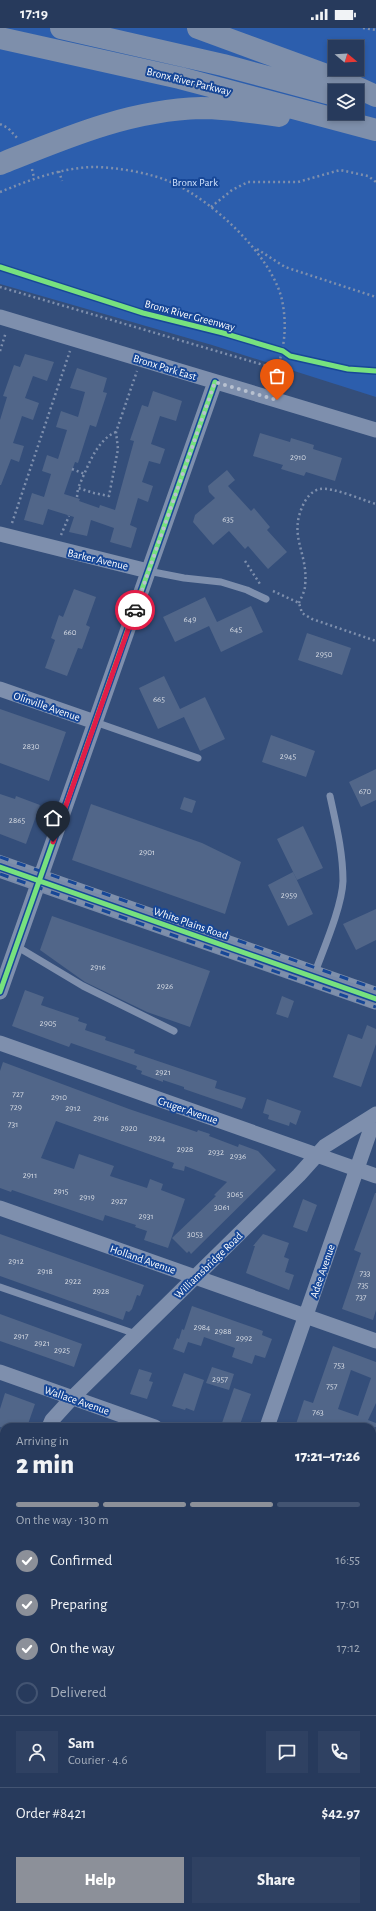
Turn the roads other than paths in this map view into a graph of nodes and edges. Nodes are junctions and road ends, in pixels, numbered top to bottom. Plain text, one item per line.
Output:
1 (61, 28) edge
2 (198, 28) edge
3 (0, 38) edge
4 (328, 93) edge
5 (376, 96) edge
6 (364, 103) edge
7 (376, 106) edge
8 (372, 129) edge
9 (0, 164) edge
10 (5, 319) edge
11 (215, 382) junction
12 (376, 430) edge
13 (4, 535) edge
14 (148, 571) junction
15 (266, 599) dead end
16 (0, 689) edge
17 (95, 722) junction
18 (198, 758) dead end
19 (330, 796) dead end
20 (0, 867) edge
21 (39, 880) junction
22 (16, 946) junction
23 (314, 977) junction
24 (0, 992) edge
25 (376, 999) edge
26 (174, 1031) dead end
27 (0, 1043) edge
28 (376, 1114) edge
29 (316, 1155) junction
30 (357, 1170) junction
31 (376, 1176) edge
32 (0, 1208) edge
33 (195, 1277) junction
34 (0, 1287) edge
35 (306, 1316) junction
36 (136, 1334) junction
37 (376, 1341) edge
38 (0, 1372) edge
39 (72, 1398) junction
40 (51, 1423) edge
41 (144, 1423) edge
42 (268, 1423) edge

1 - 4 highway, Bronx River Parkway
2 - 5 highway
3 - 8 highway, Bronx River Parkway
6 - 7 highway
8 - 9 highway
10 - 11 street, Bronx Park East
11 - 12 street, Bronx Park East
11 - 14 street
13 - 14 street, Barker Avenue
14 - 15 lane, Barker Avenue
14 - 17 street
16 - 17 street, Olinville Avenue
17 - 18 lane
17 - 21 street
19 - 23 lane
20 - 21 main road, White Plains Road
21 - 22 street
21 - 23 main road, White Plains Road
22 - 24 street
22 - 26 lane
23 - 25 main road, White Plains Road
27 - 29 street, Cruger Avenue
28 - 29 street, Williamsbridge Road
28 - 30 street, Adee Avenue
29 - 30 street, Cruger Avenue
29 - 33 street, Williamsbridge Road
30 - 31 street, Cruger Avenue
30 - 35 street, Adee Avenue
32 - 33 street, Holland Avenue
33 - 35 street, Holland Avenue
33 - 36 street, Williamsbridge Road
34 - 36 lane
35 - 37 street, Holland Avenue
35 - 42 street, Adee Avenue
36 - 39 street, Williamsbridge Road
38 - 39 street, Wallace Avenue
39 - 40 street, Williamsbridge Road
39 - 41 street, Wallace Avenue

